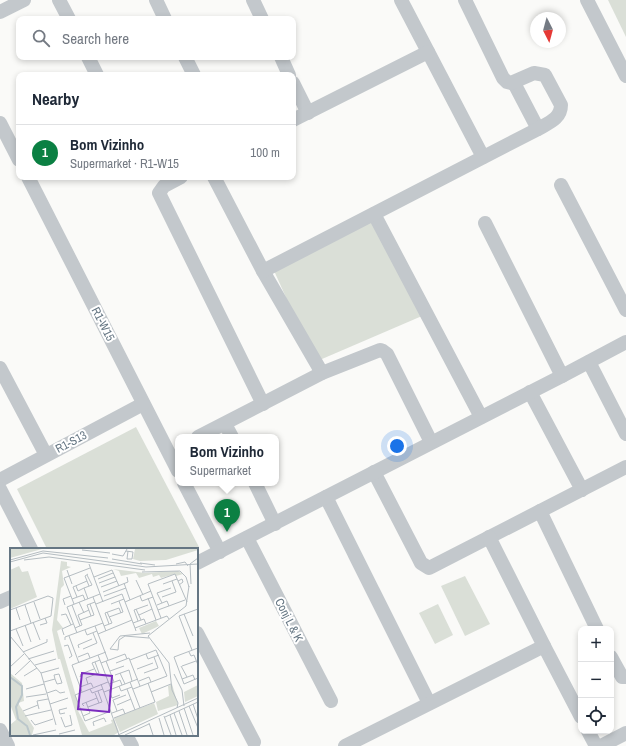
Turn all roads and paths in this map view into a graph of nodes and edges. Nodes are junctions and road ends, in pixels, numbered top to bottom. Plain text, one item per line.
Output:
1 (24, 0) edge
2 (59, 0) edge
3 (156, 0) edge
4 (253, 0) edge
5 (401, 0) edge
6 (465, 0) edge
7 (587, 0) edge
8 (0, 12) edge
9 (67, 16) edge
10 (164, 16) edge
11 (261, 16) edge
12 (428, 52) junction
13 (90, 60) edge
14 (186, 60) edge
15 (282, 60) edge
16 (96, 72) edge
17 (192, 72) edge
18 (288, 72) edge
19 (626, 76) edge
20 (514, 83) junction
21 (296, 89) edge
22 (308, 113) junction
23 (296, 119) edge
24 (0, 123) edge
25 (538, 129) junction
26 (16, 154) edge
27 (483, 157) junction
28 (30, 180) edge
29 (175, 180) edge
30 (216, 180) edge
31 (561, 185) dead end
32 (374, 214) junction
33 (485, 223) dead end
34 (263, 271) junction
35 (626, 310) edge
36 (626, 342) edge
37 (589, 362) junction
38 (0, 368) edge
39 (322, 373) junction
40 (562, 376) junction
41 (530, 392) junction
42 (143, 404) junction
43 (263, 404) junction
44 (481, 417) junction
45 (225, 424) junction
46 (204, 434) edge
47 (230, 434) edge
48 (626, 434) edge
49 (431, 442) junction
50 (173, 450) edge
51 (46, 455) junction
52 (626, 467) edge
53 (374, 472) junction
54 (0, 480) edge
55 (186, 486) edge
56 (256, 486) edge
57 (0, 489) edge
58 (582, 490) junction
59 (326, 497) junction
60 (540, 511) junction
61 (275, 524) junction
62 (489, 537) junction
63 (247, 538) junction
64 (30, 548) edge
65 (220, 552) junction
66 (198, 563) edge
67 (10, 597) edge
68 (0, 602) edge
69 (596, 626) edge
70 (198, 635) edge
71 (544, 646) junction
72 (613, 662) edge
73 (626, 677) edge
74 (331, 701) dead end
75 (429, 702) junction
76 (578, 711) edge
77 (0, 730) edge
78 (590, 734) edge
79 (626, 734) edge
80 (127, 736) edge
81 (254, 742) dead end
82 (8, 746) edge
83 (132, 746) edge
84 (345, 746) edge
85 (596, 746) edge
86 (601, 746) edge

1 - 8 street
2 - 9 street
3 - 10 street
4 - 11 street
5 - 12 street
6 - 20 street
7 - 19 street
12 - 22 street
12 - 27 street
13 - 16 street
14 - 17 street
15 - 18 street
20 - 25 street
20 - 25 street
21 - 22 street
22 - 23 street
24 - 26 street
25 - 27 street
27 - 32 street
28 - 42 street, R1-W15
29 - 43 street
30 - 34 street
31 - 35 street
32 - 34 street
32 - 44 street
33 - 40 street
34 - 39 street
36 - 37 street
37 - 40 street
37 - 48 street
38 - 51 street
39 - 43 street
39 - 49 street
40 - 41 street
41 - 44 street
41 - 58 street
42 - 50 street, R1-W15
42 - 51 street, R1-S13
43 - 45 street
44 - 49 street
45 - 46 street
45 - 47 street
49 - 53 street
51 - 54 street, R1-S13
52 - 58 street
53 - 59 street
53 - 62 street
55 - 65 street
56 - 61 street
57 - 64 street
58 - 60 street
59 - 61 street
59 - 75 street
60 - 62 street
60 - 69 street
61 - 63 street
62 - 71 street
63 - 65 street
63 - 74 street, Conj L & K
65 - 66 street
67 - 68 street
70 - 81 street
71 - 75 street
71 - 76 street
72 - 73 street
75 - 84 street
77 - 82 street
78 - 85 street
79 - 86 street
80 - 83 street

